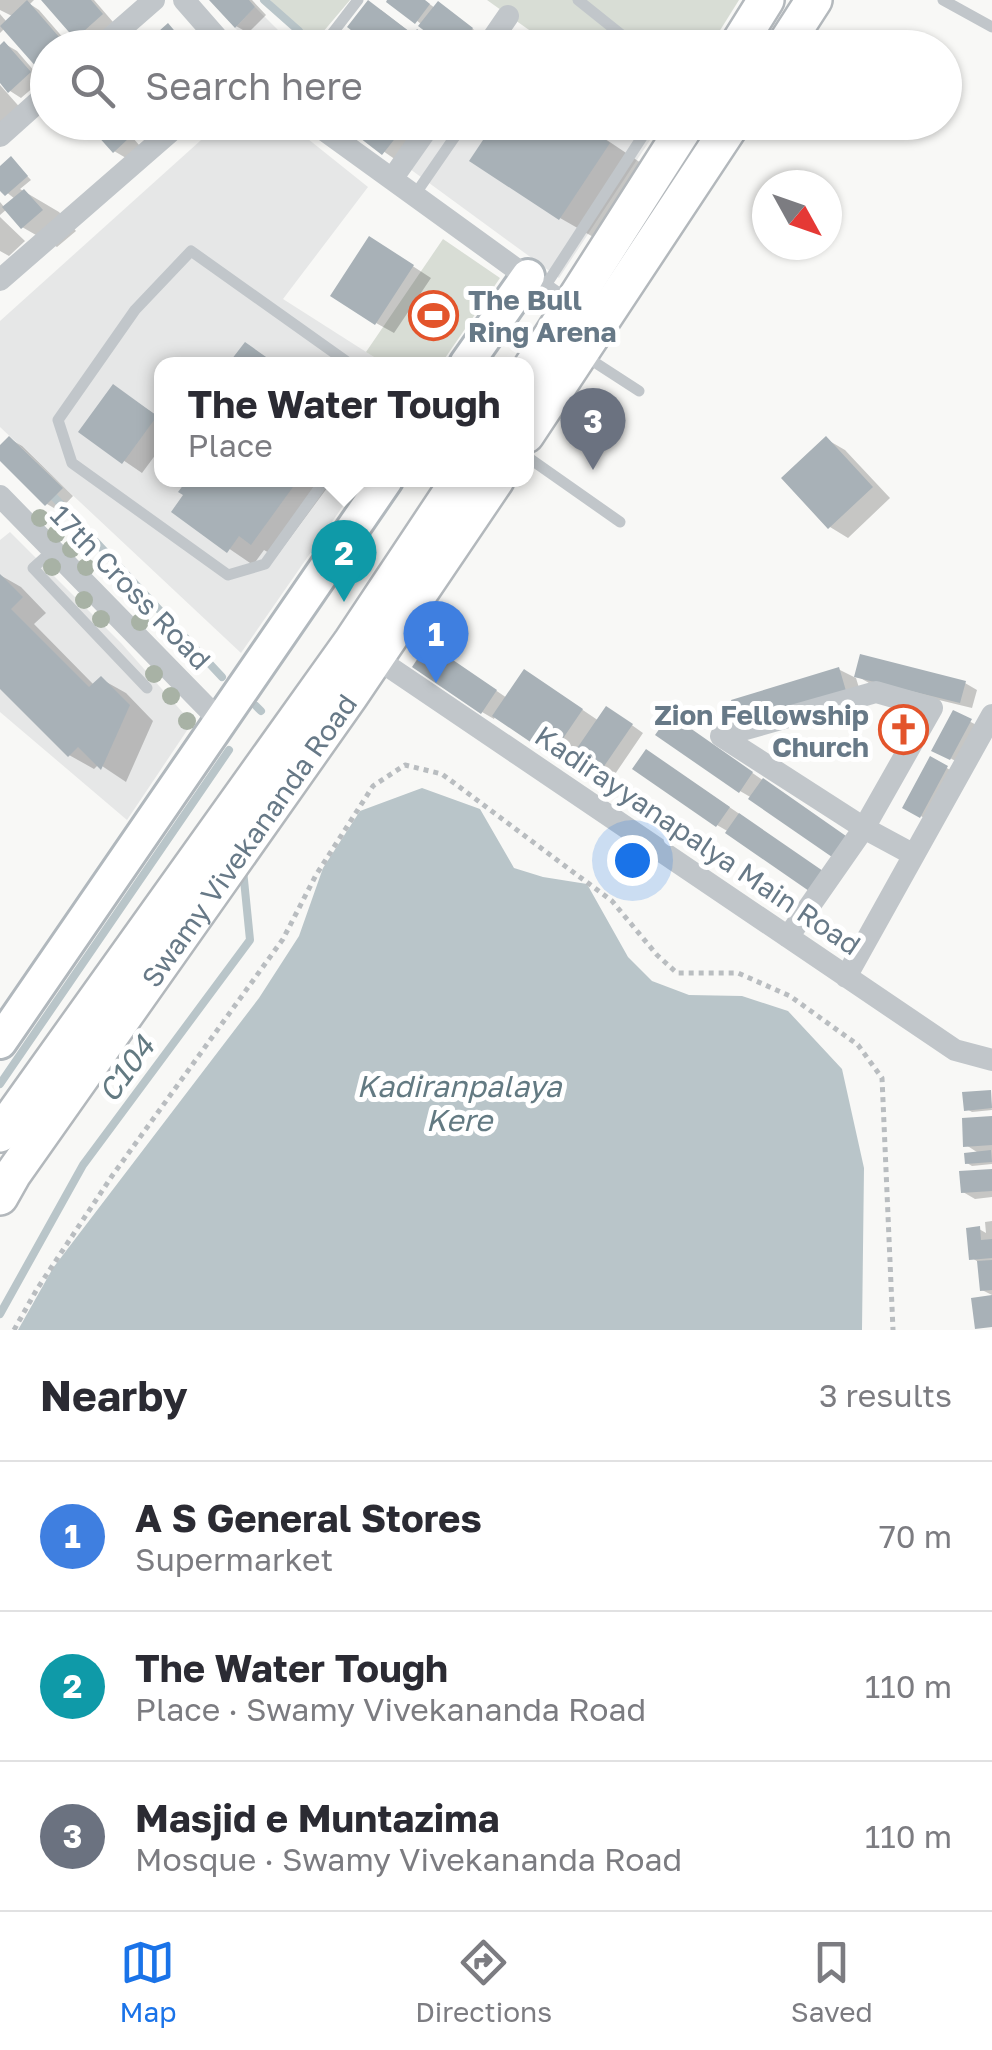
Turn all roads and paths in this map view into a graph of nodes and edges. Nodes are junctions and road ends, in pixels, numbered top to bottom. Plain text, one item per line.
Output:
1 (154, 0) edge
2 (184, 0) edge
3 (358, 0) edge
4 (578, 0) edge
5 (766, 0) edge
6 (814, 0) edge
7 (943, 0) edge
8 (508, 16) dead end
9 (992, 27) edge
10 (122, 30) edge
11 (210, 30) edge
12 (334, 30) edge
13 (498, 30) edge
14 (616, 30) edge
15 (747, 30) edge
16 (794, 30) edge
17 (30, 110) edge
18 (0, 136) edge
19 (161, 140) edge
20 (338, 140) edge
21 (420, 140) edge
22 (453, 140) edge
23 (640, 140) edge
24 (673, 140) edge
25 (721, 140) edge
26 (392, 180) junction
27 (414, 196) junction
28 (0, 280) edge
29 (547, 291) junction
30 (581, 354) junction
31 (340, 357) edge
32 (474, 357) edge
33 (531, 357) edge
34 (639, 391) dead end
35 (534, 422) edge
36 (534, 462) edge
37 (320, 487) edge
38 (381, 487) edge
39 (454, 487) edge
40 (491, 487) edge
41 (1, 499) edge
42 (620, 522) dead end
43 (53, 550) junction
44 (133, 632) junction
45 (113, 650) junction
46 (376, 658) junction
47 (148, 688) dead end
48 (992, 715) edge
49 (219, 720) junction
50 (864, 828) junction
51 (914, 855) junction
52 (788, 937) junction
53 (846, 977) junction
54 (0, 1042) edge
55 (992, 1060) edge
56 (0, 1134) edge
57 (0, 1197) edge
58 (14, 1330) edge
59 (893, 1330) edge

1 - 10 street
2 - 11 street
3 - 12 lane
4 - 14 lane
5 - 15 main road
6 - 16 main road
7 - 9 lane
8 - 13 street
17 - 18 street
19 - 28 street
20 - 26 street
21 - 26 street
22 - 27 lane
23 - 29 lane
24 - 29 main road
25 - 30 main road
26 - 27 street
27 - 29 street
29 - 32 street
29 - 33 main road
30 - 34 lane
30 - 35 main road
31 - 37 lane
36 - 42 lane
38 - 49 street
39 - 56 main road, Swamy Vivekananda Road
40 - 46 main road, Swamy Vivekananda Road
41 - 43 street, 17th Cross Road
43 - 44 street, 17th Cross Road
43 - 45 lane
44 - 45 lane
44 - 49 street, 17th Cross Road
45 - 47 lane
46 - 52 street, Kadirayyanapalya Main Road
46 - 57 main road, Swamy Vivekananda Road
48 - 51 street
49 - 54 street
50 - 50 street
50 - 51 street
50 - 52 street
51 - 53 street
52 - 53 street, Kadirayyanapalya Main Road
53 - 55 street, Kadirayyanapalya Main Road
58 - 59 path

